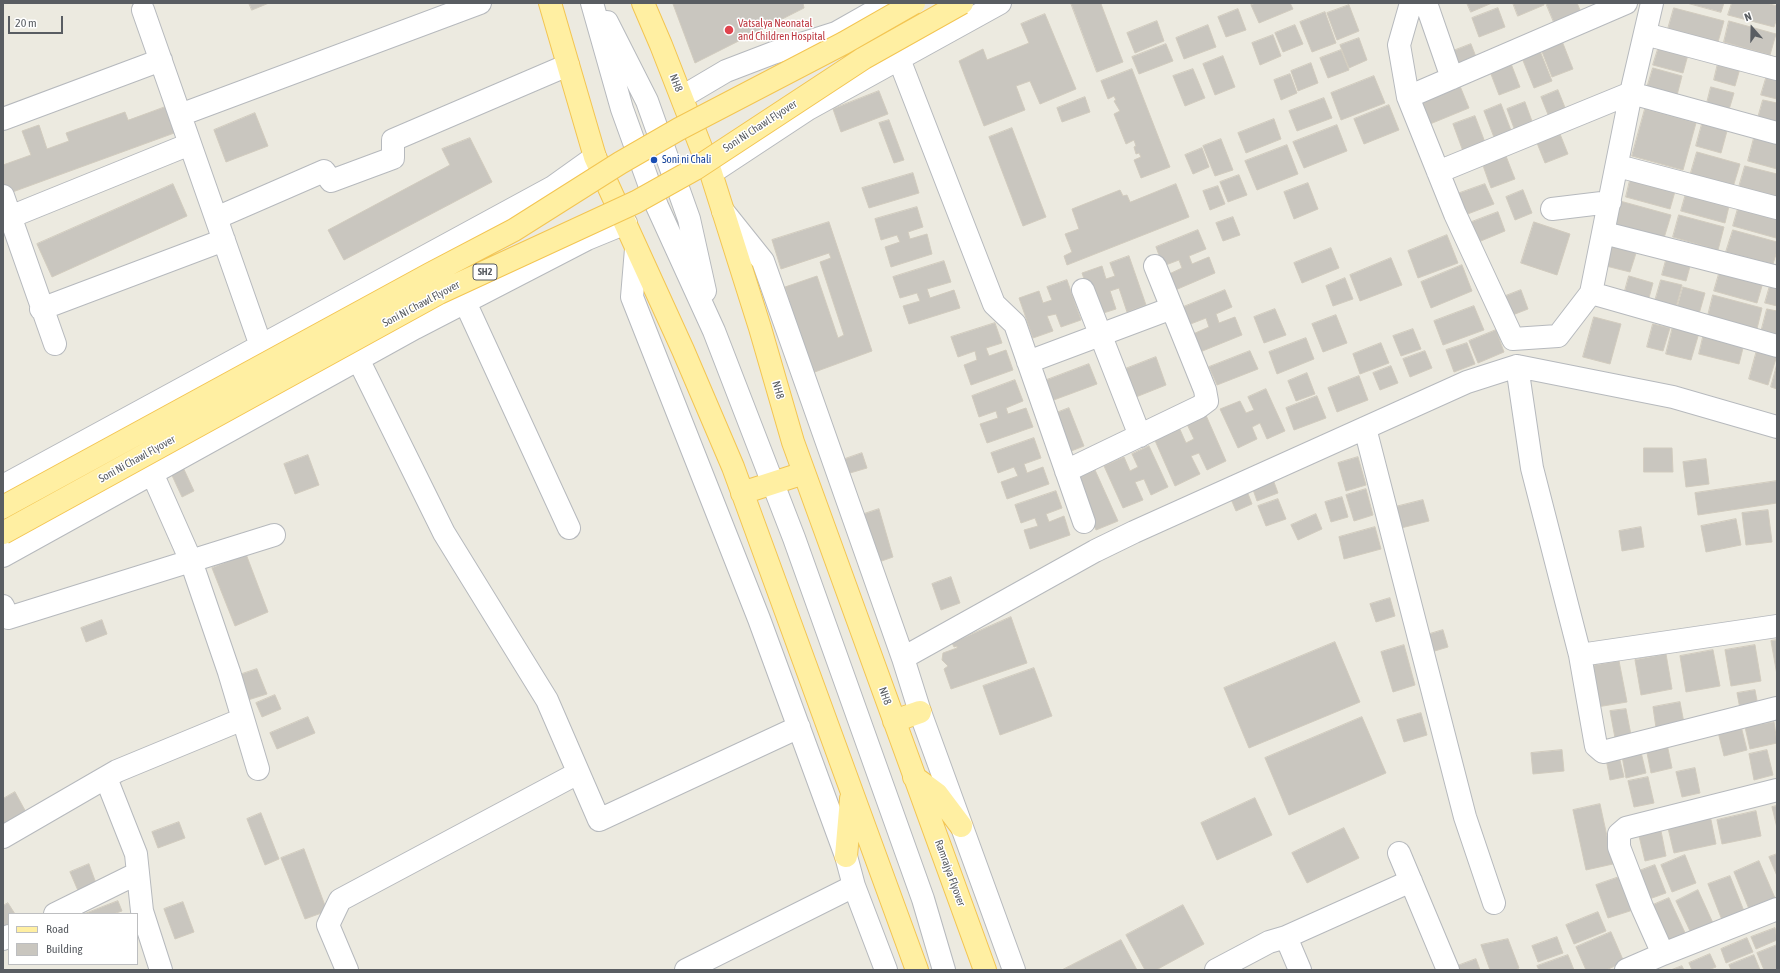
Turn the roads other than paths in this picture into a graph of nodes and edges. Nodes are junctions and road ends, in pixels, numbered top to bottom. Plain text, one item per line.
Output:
1 (480, 3) edge
2 (550, 3) edge
3 (592, 3) edge
4 (597, 3) edge
5 (643, 3) edge
6 (914, 3) edge
7 (962, 3) edge
8 (1000, 3) edge
9 (1411, 3) edge
10 (1426, 3) edge
11 (1626, 3) edge
12 (1652, 3) edge
13 (882, 5) edge
14 (143, 10) dead end
15 (1645, 34) junction
16 (899, 59) junction
17 (161, 60) junction
18 (1777, 69) edge
19 (571, 75) junction
20 (1452, 78) junction
21 (1631, 93) junction
22 (682, 97) junction
23 (1408, 97) junction
24 (180, 115) junction
25 (3, 120) edge
26 (1777, 133) edge
27 (190, 144) junction
28 (595, 157) junction
29 (1618, 166) junction
30 (1438, 172) junction
31 (711, 173) junction
32 (3, 196) edge
33 (1610, 202) junction
34 (721, 208) junction
35 (1777, 208) edge
36 (1552, 209) dead end
37 (10, 217) junction
38 (216, 218) junction
39 (626, 223) junction
40 (1604, 233) junction
41 (224, 240) junction
42 (636, 249) junction
43 (1155, 266) dead end
44 (1777, 277) edge
45 (1082, 290) dead end
46 (1591, 293) junction
47 (465, 302) junction
48 (1172, 308) junction
49 (41, 309) junction
50 (714, 331) junction
51 (1100, 335) junction
52 (54, 344) dead end
53 (261, 346) junction
54 (1777, 346) edge
55 (358, 359) junction
56 (1028, 362) junction
57 (1517, 366) junction
58 (1777, 427) edge
59 (1365, 428) junction
60 (1140, 436) junction
61 (1066, 472) junction
62 (152, 473) junction
63 (804, 473) junction
64 (773, 482) junction
65 (3, 486) edge
66 (742, 492) junction
67 (3, 507) edge
68 (1084, 522) dead end
69 (568, 528) dead end
70 (3, 533) edge
71 (274, 535) dead end
72 (3, 556) edge
73 (191, 561) junction
74 (3, 606) edge
75 (1777, 626) edge
76 (1580, 655) junction
77 (903, 658) junction
78 (1777, 708) edge
79 (920, 712) junction
80 (243, 719) junction
81 (894, 721) junction
82 (799, 727) junction
83 (258, 769) dead end
84 (578, 773) junction
85 (914, 777) junction
86 (106, 778) junction
87 (1777, 790) edge
88 (852, 792) junction
89 (961, 826) junction
90 (3, 837) edge
91 (1399, 853) dead end
92 (846, 856) junction
93 (138, 873) junction
94 (1411, 880) junction
95 (854, 886) junction
96 (923, 899) junction
97 (1494, 903) dead end
98 (1777, 909) edge
99 (56, 913) edge
100 (1286, 937) junction
101 (1663, 954) junction
102 (1220, 969) edge
103 (161, 970) edge
104 (347, 970) edge
105 (686, 970) edge
106 (886, 970) edge
107 (917, 970) edge
108 (944, 970) edge
109 (958, 970) edge
110 (985, 970) edge
111 (1014, 970) edge
112 (1300, 970) edge
113 (1448, 970) edge
114 (1626, 970) edge

1 - 24 street
2 - 19 main road
3 - 50 street
4 - 50 street
5 - 22 main road, NH8
6 - 67 main road, Soni Ni Chawl Flyover / SH2, bridge
7 - 70 main road, Soni Ni Chawl Flyover / SH2, bridge
8 - 16 street
9 - 23 street
10 - 20 street
11 - 20 street
12 - 15 street
13 - 22 street
14 - 17 street
15 - 18 street
15 - 21 street
16 - 31 street
16 - 56 street
17 - 24 street
17 - 25 street
19 - 28 main road
19 - 38 street
20 - 23 street
21 - 26 street
21 - 29 street
21 - 30 street
22 - 31 main road, NH8
23 - 30 street
24 - 27 street
27 - 37 street
27 - 38 street
28 - 39 main road
28 - 53 street
29 - 33 street
29 - 35 street
30 - 46 street
31 - 34 main road, NH8
32 - 37 street
33 - 36 street
33 - 40 street
34 - 63 main road, NH8
34 - 77 street
37 - 49 street
38 - 41 street
39 - 42 main road
39 - 47 street
40 - 44 street
40 - 46 street
41 - 49 street
41 - 53 street
42 - 66 main road
42 - 82 street
43 - 48 street
45 - 51 street
46 - 54 street
47 - 55 street
47 - 69 street
48 - 51 street
48 - 60 street
49 - 52 street
50 - 64 street
51 - 56 street
51 - 60 street
53 - 65 street
55 - 62 street
55 - 84 street
56 - 61 street
57 - 58 street
57 - 59 street
57 - 76 street
59 - 77 street
59 - 97 street
60 - 61 street
61 - 68 street
62 - 72 street
62 - 73 street
63 - 64 main road
63 - 81 main road, NH8
64 - 66 main road
64 - 96 street
66 - 88 main road
71 - 73 street
73 - 74 street
73 - 80 street
75 - 76 street
76 - 78 street
77 - 79 street
79 - 81 main road
79 - 89 street
80 - 83 street
80 - 86 street
81 - 85 main road, NH8
82 - 84 street
82 - 92 street
84 - 104 street
85 - 89 main road
85 - 110 main road, Ramrajya Flyover
86 - 90 street
86 - 93 street
87 - 101 street
88 - 92 main road
88 - 107 main road
89 - 111 street
91 - 94 street
92 - 95 street
93 - 99 street
93 - 103 street
94 - 100 street
94 - 113 street
95 - 105 street
95 - 106 street
96 - 108 street
96 - 109 street
98 - 101 street
100 - 102 street
100 - 112 street
101 - 114 street

